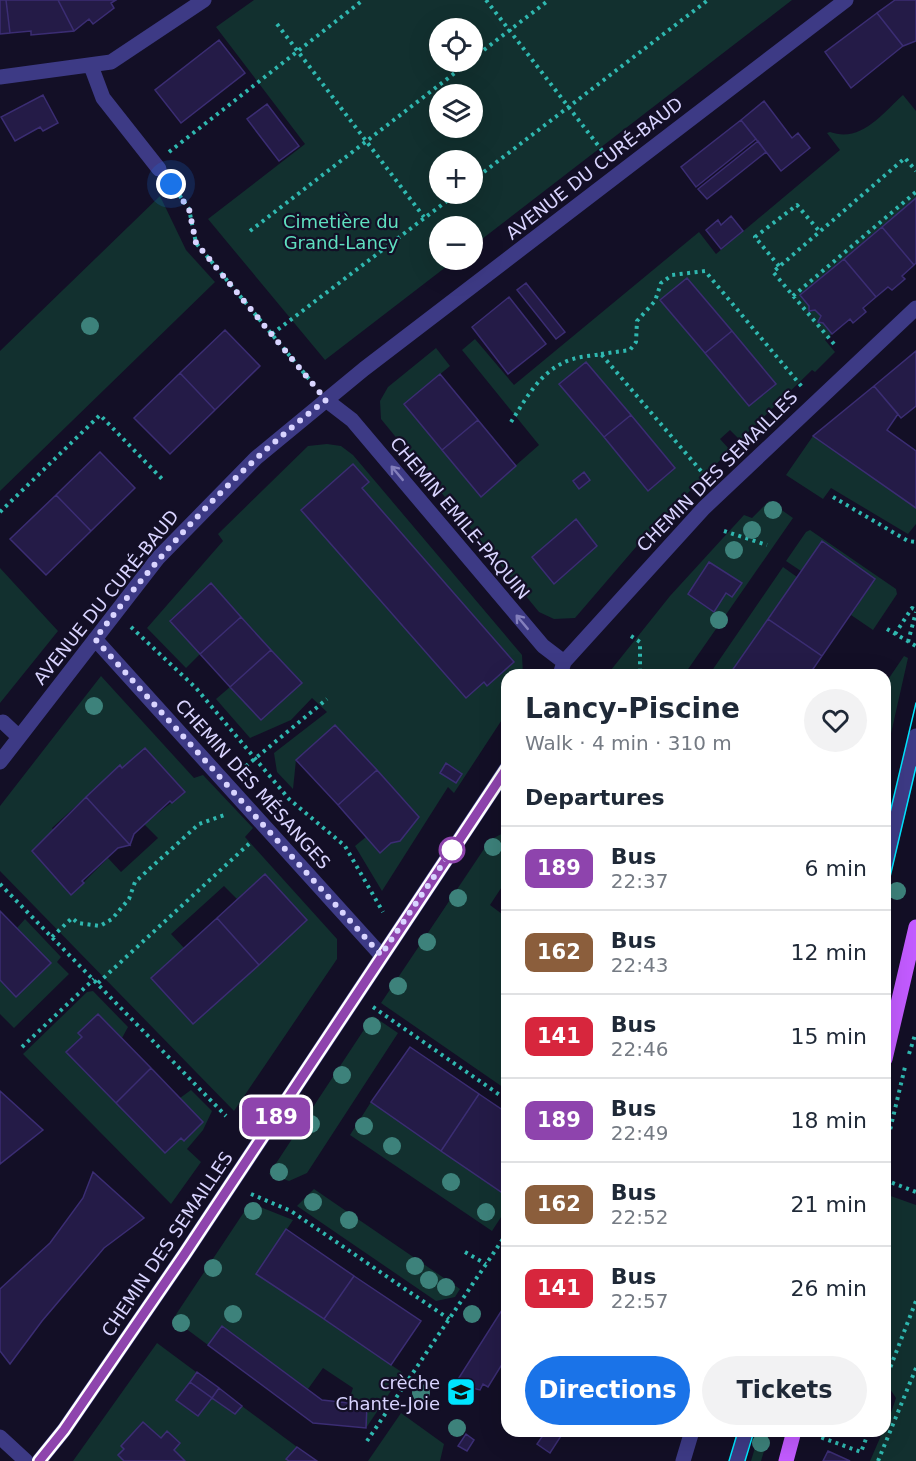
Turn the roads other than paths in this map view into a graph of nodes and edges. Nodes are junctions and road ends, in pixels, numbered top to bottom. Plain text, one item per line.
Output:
1 (204, 0) edge
2 (846, 0) edge
3 (91, 66) junction
4 (0, 77) edge
5 (157, 166) road end
6 (916, 308) edge
7 (326, 400) junction
8 (95, 639) junction
9 (562, 668) edge
10 (3, 722) dead end
11 (20, 736) junction
12 (916, 736) edge
13 (0, 762) edge
14 (501, 780) edge
15 (891, 842) edge
16 (916, 927) edge
17 (381, 955) junction
18 (891, 1033) edge
19 (0, 1437) edge
20 (690, 1437) edge
21 (743, 1437) edge
22 (792, 1437) edge
23 (26, 1461) edge
24 (39, 1461) edge
25 (683, 1461) edge
26 (737, 1461) edge
27 (786, 1461) edge

1 - 3 street
2 - 7 street, AVENUE DU CURÉ-BAUD
3 - 4 street
3 - 5 street
6 - 9 street, CHEMIN DES SEMAILLES
7 - 8 street, AVENUE DU CURÉ-BAUD
9 -> 7 street, CHEMIN EMILE-PAQUIN
8 - 11 street, AVENUE DU CURÉ-BAUD
8 - 17 street, CHEMIN DES MÉSANGES
10 - 11 street
11 - 13 street, AVENUE DU CURÉ-BAUD
12 - 15 street
14 - 17 street, CHEMIN DES SEMAILLES
16 - 18 main road
17 - 24 street, CHEMIN DES SEMAILLES
19 - 23 street
20 - 25 street
21 - 26 street
22 - 27 main road

